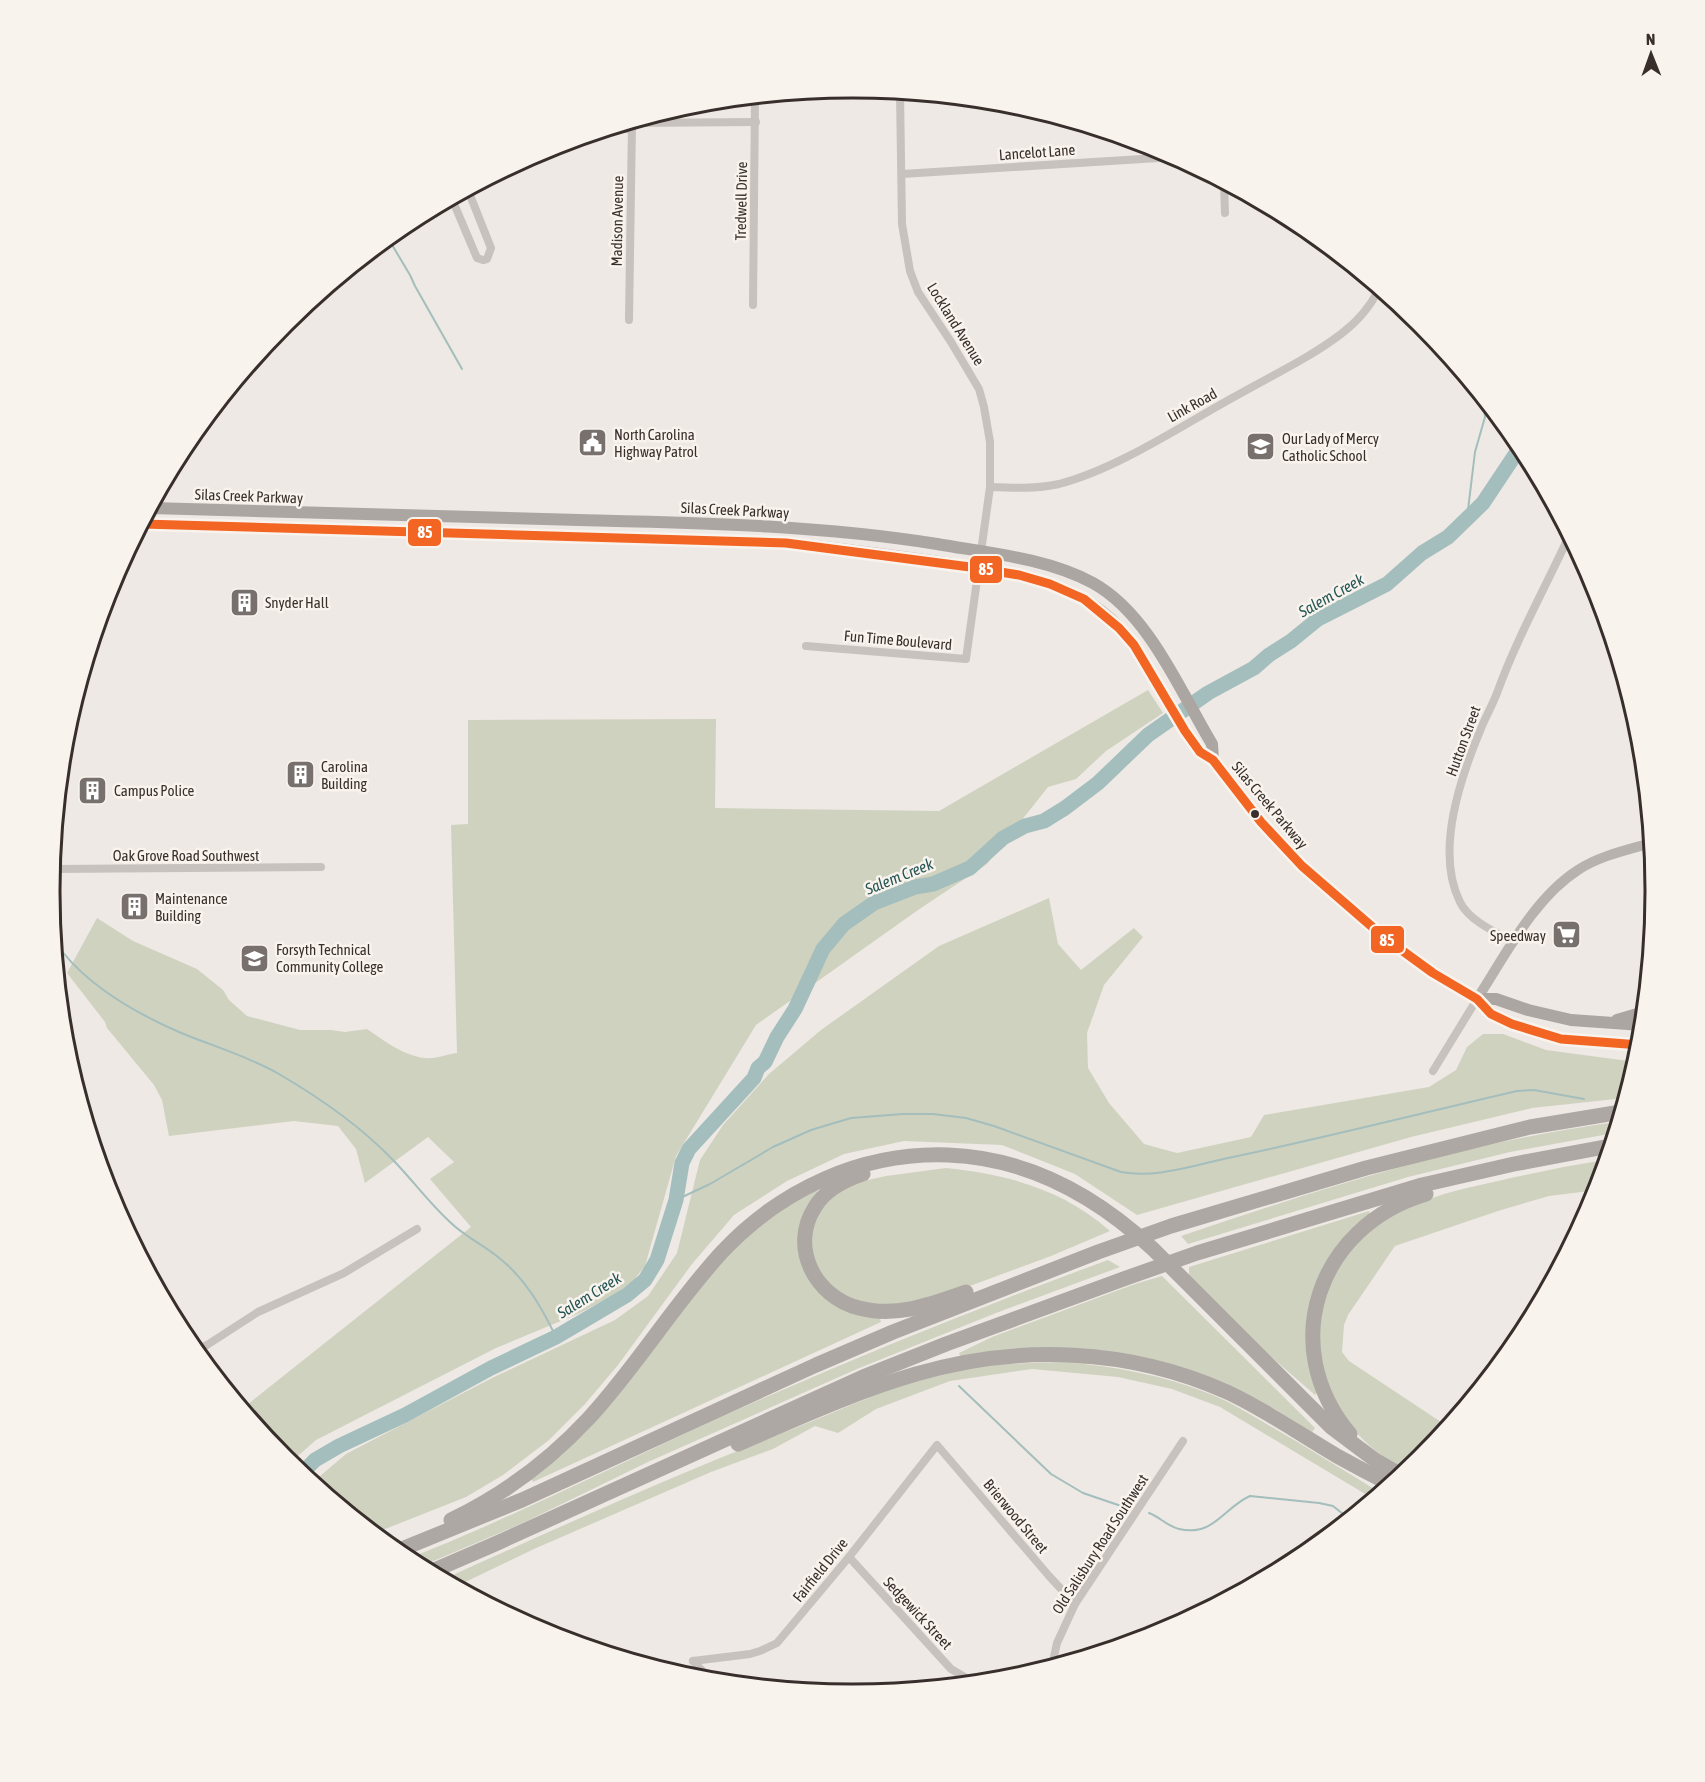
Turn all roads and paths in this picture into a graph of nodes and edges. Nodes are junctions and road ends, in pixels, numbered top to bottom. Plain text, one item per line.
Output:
1 (900, 100) edge
2 (755, 104) edge
3 (756, 122) junction
4 (653, 124) edge
5 (632, 131) edge
6 (1154, 158) edge
7 (902, 174) junction
8 (1224, 192) edge
9 (471, 197) edge
10 (455, 206) edge
11 (1225, 213) dead end
12 (1375, 295) edge
13 (753, 305) dead end
14 (628, 320) dead end
15 (990, 487) junction
16 (159, 508) edge
17 (450, 516) junction
18 (150, 524) edge
19 (332, 529) junction
20 (1565, 545) edge
21 (980, 552) junction
22 (978, 568) junction
23 (806, 646) dead end
24 (1214, 760) junction
25 (1643, 845) edge
26 (321, 867) dead end
27 (61, 869) edge
28 (1514, 942) junction
29 (1477, 999) junction
30 (1635, 1015) edge
31 (1604, 1023) junction
32 (1633, 1025) edge
33 (1630, 1044) edge
34 (1433, 1071) dead end
35 (1613, 1113) edge
36 (1602, 1147) edge
37 (1514, 1164) junction
38 (417, 1229) dead end
39 (1055, 1268) junction
40 (205, 1347) edge
41 (720, 1441) junction
42 (1183, 1442) dead end
43 (937, 1445) joint
44 (1375, 1460) junction
45 (1393, 1470) edge
46 (1384, 1478) edge
47 (1383, 1479) edge
48 (399, 1541) edge
49 (407, 1547) edge
50 (849, 1557) junction
51 (440, 1567) edge
52 (1075, 1604) junction
53 (1054, 1657) edge
54 (700, 1668) edge
55 (963, 1676) edge

1 - 7 street, Lockland Avenue
2 - 3 street, Tredwell Drive
3 - 4 street
3 - 13 street, Tredwell Drive
5 - 14 street, Madison Avenue
6 - 7 street, Lancelot Lane
7 - 15 street, Lockland Avenue
8 - 11 street
9 - 10 street
12 - 15 street, Link Road
15 - 21 street, Lockland Avenue
16 - 17 main road, Silas Creek Parkway
17 - 19 main road
17 - 21 main road, Silas Creek Parkway
18 - 19 main road, Silas Creek Parkway
19 - 22 main road, Silas Creek Parkway
20 - 28 street, Hutton Street
21 - 22 street, Lockland Avenue
21 - 24 main road, Silas Creek Parkway
22 - 23 street, Fun Time Boulevard
22 - 24 main road, Silas Creek Parkway
24 - 29 main road, Silas Creek Parkway
25 - 28 street
26 - 27 street, Oak Grove Road Southwest
28 - 29 street
29 - 31 main road, Silas Creek Parkway
29 - 33 main road, Silas Creek Parkway
29 - 34 street
30 - 31 main road
31 - 32 main road, Silas Creek Parkway
35 - 39 highway
36 - 37 highway
37 - 41 highway
37 - 44 highway
38 - 40 street
39 - 46 highway
39 - 49 highway
41 - 47 highway
41 - 51 highway
42 - 52 street, Old Salisbury Road Southwest
43 - 50 street, Fairfield Drive
43 - 52 street, Brierwood Street
44 - 45 highway
44 - 48 highway
50 - 54 street, Fairfield Drive
50 - 55 street, Sedgewick Street
52 - 53 street, Old Salisbury Road Southwest

